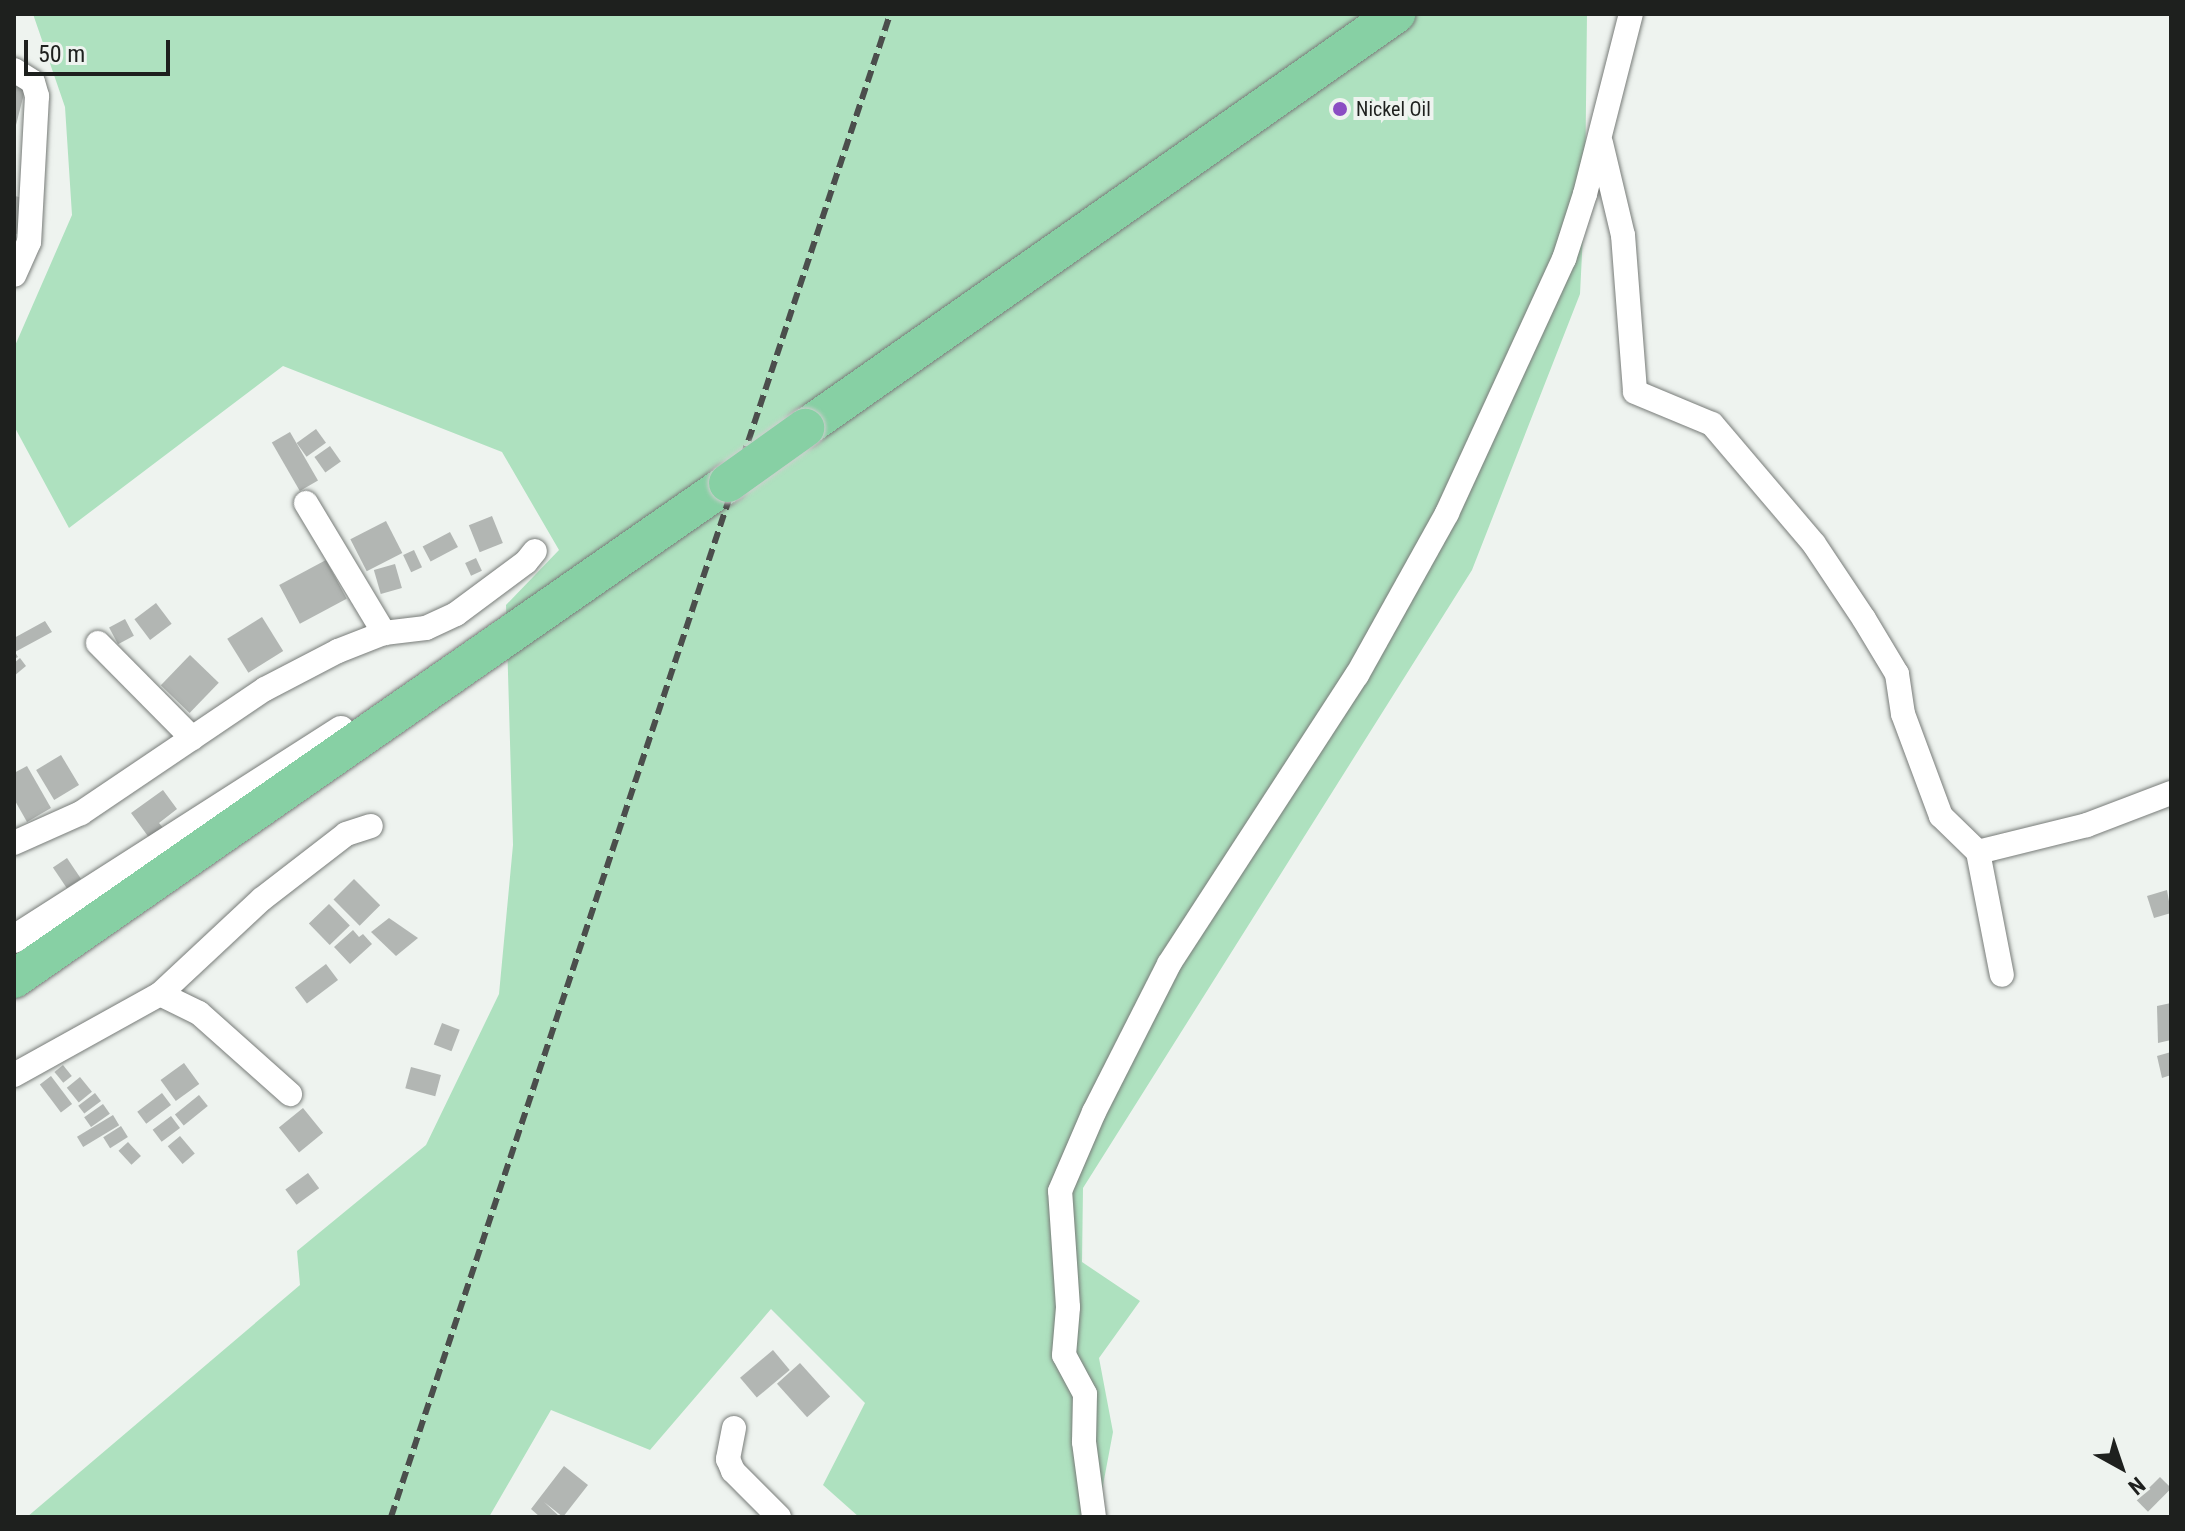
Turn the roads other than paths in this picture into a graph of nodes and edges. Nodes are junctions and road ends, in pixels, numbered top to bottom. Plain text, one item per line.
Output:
1 (1396, 14) edge
2 (1631, 14) edge
3 (14, 70) edge
4 (1599, 136) junction
5 (14, 275) edge
6 (306, 503) dead end
7 (535, 551) dead end
8 (554, 602) junction
9 (384, 633) junction
10 (98, 643) dead end
11 (192, 738) junction
12 (2171, 795) edge
13 (371, 826) dead end
14 (14, 843) edge
15 (1978, 852) junction
16 (14, 939) edge
17 (2002, 975) dead end
18 (14, 979) edge
19 (160, 994) junction
20 (14, 1075) edge
21 (290, 1094) dead end
22 (734, 1428) dead end
23 (779, 1517) edge
24 (1094, 1517) edge

1 - 8 highway, bridge
2 - 4 street
3 - 5 street
4 - 15 street
4 - 24 street
6 - 9 street
7 - 9 street
8 - 16 street
8 - 18 highway
9 - 11 street
10 - 11 street
11 - 14 street
12 - 15 street
13 - 19 street
15 - 17 street
19 - 20 street
19 - 21 street
22 - 23 street

